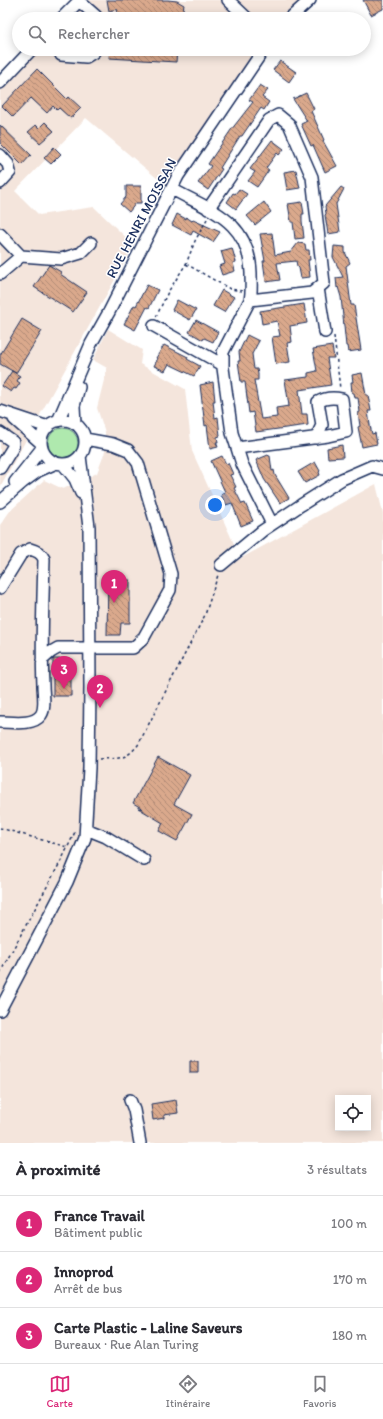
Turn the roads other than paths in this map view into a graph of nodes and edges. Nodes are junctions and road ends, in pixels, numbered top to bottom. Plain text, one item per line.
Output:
1 (228, 0) edge
2 (310, 0) edge
3 (80, 1) edge
4 (68, 12) edge
5 (92, 12) edge
6 (241, 12) edge
7 (297, 12) edge
8 (25, 56) edge
9 (74, 56) edge
10 (88, 56) edge
11 (259, 56) edge
12 (0, 83) edge
13 (0, 155) edge
14 (0, 183) edge
15 (172, 189) junction
16 (210, 210) junction
17 (0, 234) edge
18 (91, 243) dead end
19 (21, 256) junction
20 (0, 274) edge
21 (318, 288) junction
22 (251, 297) junction
23 (154, 326) road end
24 (326, 332) road end
25 (91, 344) junction
26 (223, 365) junction
27 (5, 413) edge
28 (58, 421) junction
29 (75, 424) junction
30 (48, 427) junction
31 (0, 433) edge
32 (316, 438) junction
33 (85, 439) junction
34 (42, 446) junction
35 (237, 448) junction
36 (80, 456) junction
37 (59, 464) junction
38 (0, 468) edge
39 (383, 469) edge
40 (0, 502) edge
41 (87, 508) junction
42 (272, 524) junction
43 (222, 565) road end
44 (0, 588) edge
45 (42, 633) junction
46 (58, 648) junction
47 (89, 648) junction
48 (42, 660) junction
49 (0, 722) edge
50 (86, 829) junction
51 (144, 860) dead end
52 (0, 1010) edge
53 (130, 1100) dead end
54 (140, 1143) edge

1 - 6 street
2 - 7 street
3 - 4 street
3 - 5 street
8 - 12 street
9 - 10 street
11 - 15 street, RUE HENRI MOISSAN
13 - 14 street
15 - 16 street
15 - 25 street, RUE HENRI MOISSAN
16 - 21 street
16 - 22 street
17 - 19 street
18 - 19 street
19 - 20 street
21 - 22 street
21 - 24 street
22 - 26 street
23 - 26 street
25 - 28 street, RUE HENRI MOISSAN
25 - 29 street, RUE HENRI MOISSAN
26 - 35 street
27 - 30 street
27 - 34 street
28 - 29 street
28 - 30 street
29 - 33 street
30 - 34 street
31 - 38 street
32 - 32 street
32 - 35 street
33 - 36 street
33 - 47 street
34 - 37 street
34 - 40 street
35 - 42 street
36 - 37 street
36 - 41 street
37 - 40 street
37 - 41 street
39 - 42 street
41 - 47 street
42 - 43 street
44 - 45 street
45 - 46 street
45 - 48 street
46 - 47 street
46 - 48 street
47 - 50 street
48 - 49 street
50 - 51 street
50 - 52 street
53 - 54 street

